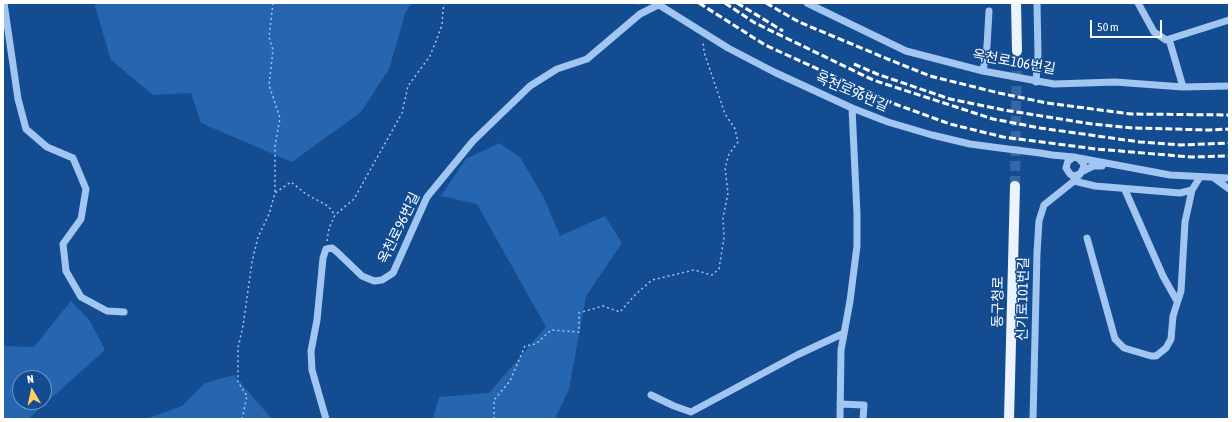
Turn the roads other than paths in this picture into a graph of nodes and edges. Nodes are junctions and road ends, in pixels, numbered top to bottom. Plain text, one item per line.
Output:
1 (4, 3) edge
2 (807, 3) edge
3 (1016, 3) edge
4 (1038, 3) edge
5 (1138, 3) edge
6 (657, 4) edge
7 (989, 11) dead end
8 (1229, 20) edge
9 (1169, 39) junction
10 (1017, 51) tunnel mouth
11 (983, 71) junction
12 (1036, 82) junction
13 (1229, 86) edge
14 (1183, 87) junction
15 (852, 108) junction
16 (1052, 155) junction
17 (1076, 158) junction
18 (1112, 165) junction
19 (1066, 170) junction
20 (1082, 172) junction
21 (1200, 177) junction
22 (1214, 178) junction
23 (1229, 178) edge
24 (1074, 181) junction
25 (1015, 186) tunnel mouth
26 (1062, 189) junction
27 (1229, 189) edge
28 (1124, 190) junction
29 (1192, 190) junction
30 (1087, 238) dead end
31 (1177, 301) junction
32 (124, 312) dead end
33 (842, 334) junction
34 (652, 396) dead end
35 (840, 404) junction
36 (326, 419) edge
37 (840, 419) edge
38 (863, 419) edge
39 (1009, 419) edge
40 (1033, 419) edge

1 - 32 street
2 - 11 street, 옥천로106번길
3 - 10 main road
4 - 12 street
5 - 9 street
6 - 15 street, 옥천로96번길
6 - 36 street, 옥천로96번길
7 - 11 street
8 - 9 street
9 - 14 street
11 - 12 street, 옥천로106번길
12 - 14 street, 옥천로106번길
13 - 14 street, 옥천로106번길
15 - 16 street, 옥천로96번길
15 - 33 street
16 - 17 street, 옥천로96번길
16 - 19 street
17 - 18 street, 옥천로96번길
17 - 19 street
17 - 20 street
18 - 20 street
18 - 21 street
19 - 20 street
19 - 26 street
20 - 24 street, 신기로101번길
21 - 22 street
21 - 29 street
22 - 23 street
22 - 27 street
24 - 26 street, 신기로101번길
24 - 28 street
25 - 39 main road, 동구청로
26 - 40 street, 신기로101번길
28 - 29 street
28 - 31 street
29 - 31 street
30 - 31 street
33 - 34 street
33 - 35 street
35 - 37 street
35 - 38 street

